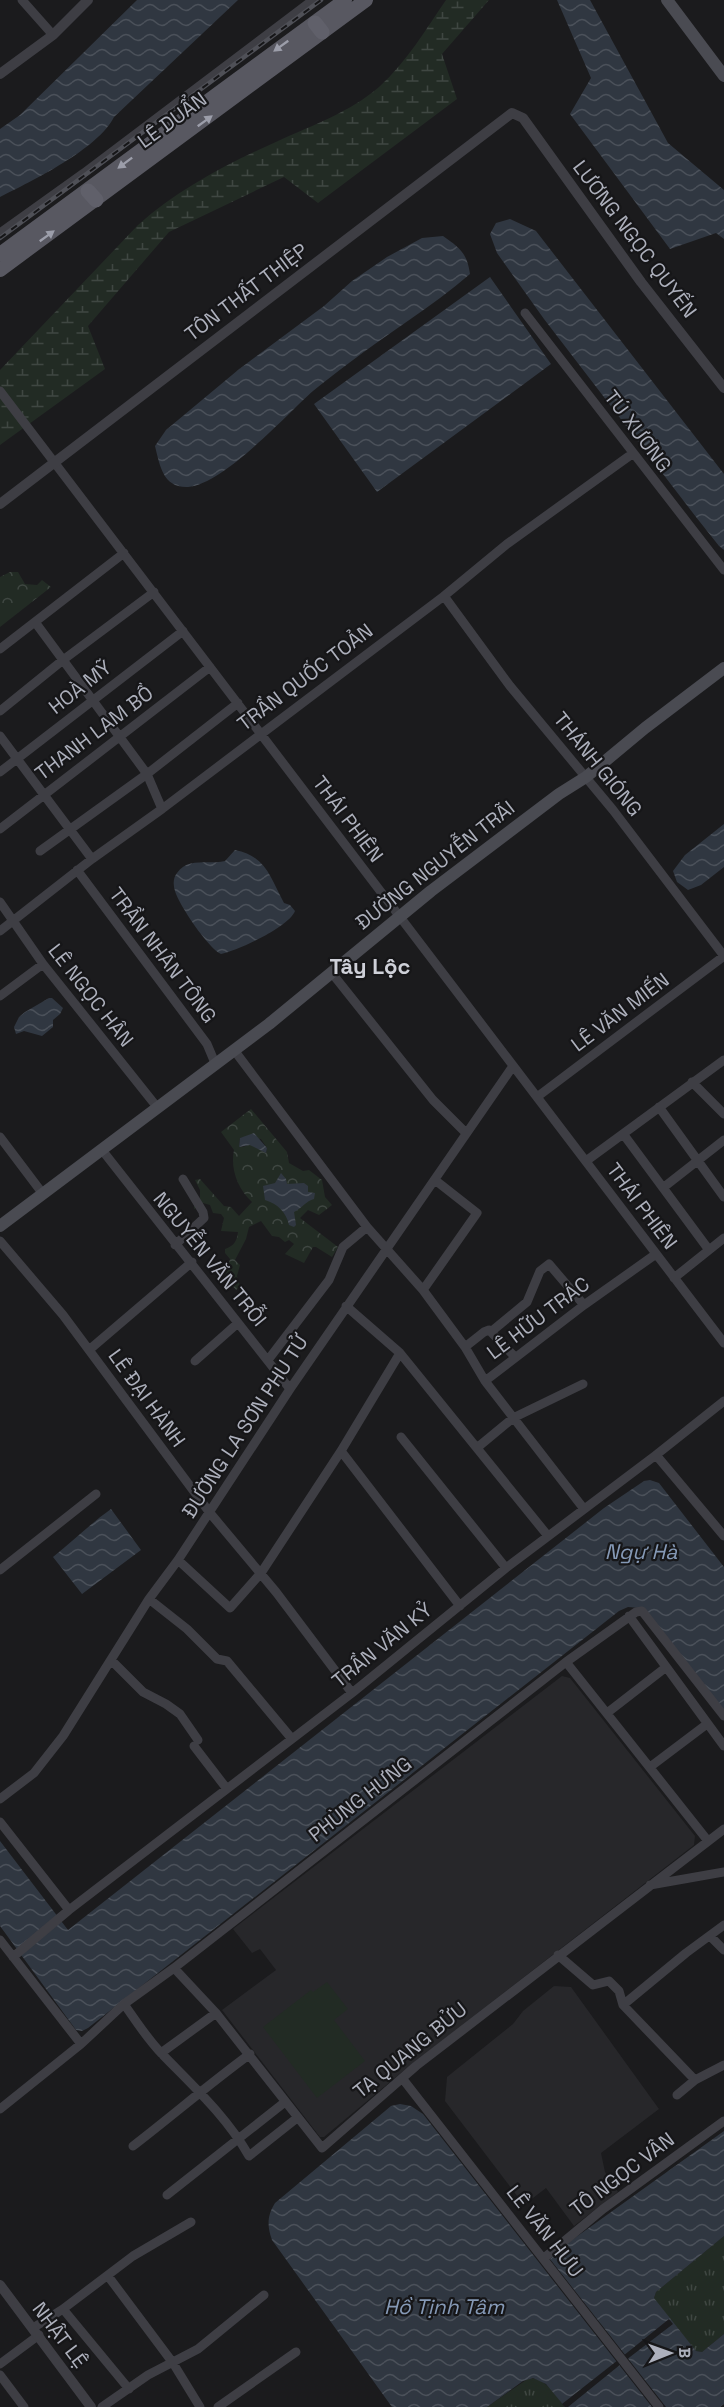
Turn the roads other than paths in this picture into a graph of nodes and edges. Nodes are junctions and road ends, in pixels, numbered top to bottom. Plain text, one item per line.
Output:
1 (22, 0) edge
2 (88, 0) edge
3 (314, 0) edge
4 (345, 0) edge
5 (366, 0) edge
6 (667, 0) edge
7 (318, 28) junction
8 (52, 35) junction
9 (0, 74) edge
10 (724, 76) edge
11 (516, 114) joint
12 (92, 196) junction
13 (0, 232) edge
14 (0, 254) edge
15 (0, 270) edge
16 (525, 313) dead end
17 (724, 388) edge
18 (0, 391) edge
19 (632, 454) junction
20 (55, 462) junction
21 (0, 504) edge
22 (124, 554) junction
23 (724, 570) edge
24 (154, 592) junction
25 (444, 596) junction
26 (35, 622) junction
27 (183, 631) junction
28 (0, 649) edge
29 (63, 660) junction
30 (210, 667) junction
31 (724, 668) edge
32 (92, 699) junction
33 (238, 703) junction
34 (0, 711) edge
35 (260, 732) junction
36 (0, 736) edge
37 (120, 736) junction
38 (17, 759) junction
39 (0, 772) edge
40 (147, 774) junction
41 (586, 777) junction
42 (44, 794) junction
43 (162, 809) junction
44 (69, 828) junction
45 (0, 829) edge
46 (40, 851) dead end
47 (92, 859) junction
48 (77, 870) junction
49 (0, 903) edge
50 (400, 916) junction
51 (12, 922) junction
52 (0, 931) edge
53 (724, 956) edge
54 (43, 964) junction
55 (331, 972) junction
56 (0, 996) edge
57 (234, 1050) junction
58 (724, 1060) edge
59 (215, 1063) junction
60 (513, 1065) junction
61 (692, 1082) junction
62 (537, 1097) junction
63 (157, 1107) junction
64 (659, 1107) junction
65 (724, 1114) edge
66 (466, 1132) junction
67 (624, 1135) junction
68 (0, 1137) edge
69 (724, 1140) edge
70 (102, 1150) junction
71 (696, 1159) junction
72 (586, 1161) junction
73 (183, 1179) dead end
74 (435, 1180) junction
75 (664, 1187) junction
76 (43, 1194) junction
77 (724, 1197) edge
78 (0, 1226) edge
79 (367, 1227) junction
80 (724, 1238) edge
81 (0, 1241) edge
82 (175, 1245) junction
83 (386, 1249) junction
84 (709, 1250) junction
85 (656, 1254) junction
86 (192, 1262) junction
87 (674, 1278) junction
88 (423, 1290) junction
89 (584, 1305) junction
90 (346, 1306) junction
91 (238, 1323) junction
92 (492, 1332) junction
93 (724, 1343) edge
94 (465, 1347) junction
95 (89, 1350) junction
96 (400, 1353) junction
97 (516, 1357) junction
98 (268, 1360) junction
99 (195, 1361) dead end
100 (485, 1381) junction
101 (583, 1384) dead end
102 (290, 1389) junction
103 (724, 1401) edge
104 (513, 1418) junction
105 (401, 1437) dead end
106 (478, 1447) junction
107 (341, 1450) junction
108 (656, 1455) junction
109 (96, 1494) dead end
110 (584, 1509) junction
111 (210, 1513) junction
112 (548, 1536) junction
113 (724, 1536) edge
114 (178, 1560) junction
115 (2, 1564) edge
116 (506, 1568) junction
117 (261, 1573) junction
118 (149, 1599) junction
119 (460, 1606) junction
120 (629, 1616) junction
121 (111, 1660) junction
122 (566, 1662) junction
123 (665, 1668) junction
124 (352, 1692) junction
125 (608, 1713) junction
126 (724, 1716) edge
127 (706, 1724) junction
128 (291, 1739) junction
129 (724, 1746) edge
130 (650, 1767) junction
131 (227, 1789) junction
132 (0, 1799) edge
133 (0, 1822) edge
134 (724, 1829) edge
135 (708, 1841) junction
136 (724, 1872) edge
137 (649, 1885) junction
138 (66, 1914) junction
139 (724, 1925) edge
140 (710, 1936) junction
141 (0, 1940) edge
142 (724, 1950) edge
143 (15, 1955) junction
144 (558, 1955) junction
145 (174, 1968) junction
146 (124, 2004) junction
147 (623, 2005) junction
148 (216, 2013) junction
149 (81, 2044) junction
150 (161, 2053) junction
151 (249, 2054) junction
152 (724, 2065) edge
153 (402, 2078) junction
154 (695, 2080) junction
155 (200, 2091) junction
156 (677, 2095) dead end
157 (285, 2102) junction
158 (0, 2109) edge
159 (297, 2118) junction
160 (724, 2121) edge
161 (239, 2139) junction
162 (133, 2146) dead end
163 (167, 2195) dead end
164 (191, 2222) dead end
165 (544, 2258) junction
166 (108, 2276) junction
167 (0, 2285) edge
168 (264, 2295) dead end
169 (63, 2309) junction
170 (36, 2331) junction
171 (296, 2352) dead end
172 (173, 2363) junction
173 (0, 2364) edge
174 (0, 2375) edge
175 (129, 2389) junction
176 (24, 2407) edge
177 (91, 2407) edge
178 (102, 2407) edge
179 (200, 2407) edge
180 (218, 2407) edge
181 (659, 2407) edge

1 - 8 street
2 - 8 street
3 - 13 street
4 - 7 main road, LÊ DUẨN
5 - 7 main road, LÊ DUẨN
6 - 10 main road
7 - 12 main road, LÊ DUẨN
8 - 9 street
11 - 17 street, LƯƠNG NGỌC QUYẾN
11 - 20 street, TÔN THẤT THIỆP
12 - 14 main road, LÊ DUẨN
15 -> 12 main road, LÊ DUẨN
16 - 19 street, TÚ XƯƠNG
18 - 20 street, THÁI PHIÊN
19 - 23 street, TÚ XƯƠNG
19 - 25 street, TRẦN QUỐC TOẢN
20 - 21 street, TÔN THẤT THIỆP
20 - 22 street, THÁI PHIÊN
22 - 24 street, THÁI PHIÊN
22 - 26 street
24 - 27 street, THÁI PHIÊN
24 - 29 street
25 - 35 street, TRẦN QUỐC TOẢN
25 - 41 street, THÁNH GIÓNG
26 - 28 street
26 - 29 street
27 - 30 street, THÁI PHIÊN
27 - 32 street, HOÀ MỸ
29 - 32 street
29 - 34 street
30 - 33 street, THÁI PHIÊN
30 - 37 street, THANH LAM BỒ
31 - 41 main road, ĐƯỜNG NGUYỄN TRÃI
32 - 37 street
32 - 38 street, HOÀ MỸ
33 - 35 street, THÁI PHIÊN
33 - 40 street
35 - 43 street, TRẦN QUỐC TOẢN
35 - 50 street, THÁI PHIÊN
36 - 38 street
37 - 40 street
37 - 42 street, THANH LAM BỒ
38 - 39 street, HOÀ MỸ
38 - 42 street
40 - 43 street
40 - 44 street
41 - 50 main road, ĐƯỜNG NGUYỄN TRÃI
41 - 53 street, THÁNH GIÓNG
42 - 44 street
42 - 45 street, THANH LAM BỒ
43 - 47 street, TRẦN QUỐC TOẢN
44 - 46 street
44 - 47 street
47 - 48 street, TRẦN QUỐC TOẢN
48 - 51 street, TRẦN QUỐC TOẢN
48 - 59 street, TRẦN NHÂN TÔNG
49 - 51 street, LÊ NGỌC HÂN
50 - 55 main road, ĐƯỜNG NGUYỄN TRÃI
50 - 60 street, THÁI PHIÊN
51 - 52 street, TRẦN QUỐC TOẢN
51 - 54 street, LÊ NGỌC HÂN
53 - 62 street, LÊ VĂN MIẾN
54 - 56 street
54 - 63 street, LÊ NGỌC HÂN
55 - 57 main road, ĐƯỜNG NGUYỄN TRÃI
55 - 66 street
57 - 59 main road, ĐƯỜNG NGUYỄN TRÃI
57 - 79 street
58 - 61 street
59 - 63 main road, ĐƯỜNG NGUYỄN TRÃI
60 - 62 street, THÁI PHIÊN
60 - 66 street, ĐƯỜNG LA SƠN PHU TỬ
61 - 64 street
61 - 65 street
62 - 72 street, THÁI PHIÊN
63 - 70 main road, ĐƯỜNG NGUYỄN TRÃI
64 - 67 street
64 - 71 street
66 - 74 street, ĐƯỜNG LA SƠN PHU TỬ
67 - 72 street
67 - 75 street
68 - 76 street
69 - 71 street
70 - 76 main road, ĐƯỜNG NGUYỄN TRÃI
70 - 82 street, NGUYỄN VĂN TRỖI
71 - 75 street
71 - 77 street
72 - 85 street, THÁI PHIÊN
73 - 82 street
74 - 83 street, ĐƯỜNG LA SƠN PHU TỬ
74 - 88 street
75 - 84 street
76 - 78 main road, ĐƯỜNG NGUYỄN TRÃI
79 - 83 street
79 - 98 street
80 - 84 street
81 - 95 street, LÊ ĐẠI HÀNH
82 - 86 street, NGUYỄN VĂN TRỖI
83 - 88 street
83 - 90 street, ĐƯỜNG LA SƠN PHU TỬ
84 - 87 street
85 - 87 street, THÁI PHIÊN
85 - 89 street, LÊ HỮU TRÁC
86 - 91 street, NGUYỄN VĂN TRỖI
86 - 95 street
87 - 93 street, THÁI PHIÊN
88 - 94 street
89 - 92 street
89 - 97 street, LÊ HỮU TRÁC
90 - 96 street
90 - 102 street, ĐƯỜNG LA SƠN PHU TỬ
91 - 98 street, NGUYỄN VĂN TRỖI
91 - 99 street
92 - 94 street
92 - 97 street
94 - 100 street
95 - 111 street, LÊ ĐẠI HÀNH
96 - 106 street
96 - 107 street
97 - 100 street, LÊ HỮU TRÁC
98 - 102 street, NGUYỄN VĂN TRỖI
100 - 104 street, LÊ HỮU TRÁC
101 - 104 street
102 - 111 street, ĐƯỜNG LA SƠN PHU TỬ
103 - 108 street, TRẦN VĂN KỶ
104 - 106 street
104 - 110 street, LÊ HỮU TRÁC
105 - 116 street
106 - 112 street
107 - 117 street
107 - 119 street
108 - 110 street, TRẦN VĂN KỶ
108 - 113 street
109 - 115 street
110 - 112 street, TRẦN VĂN KỶ
111 - 114 street, ĐƯỜNG LA SƠN PHU TỬ
111 - 117 street, LÊ ĐẠI HÀNH
112 - 116 street, TRẦN VĂN KỶ
114 - 117 street
114 - 118 street, ĐƯỜNG LA SƠN PHU TỬ
116 - 119 street, TRẦN VĂN KỶ
117 - 124 street, LÊ ĐẠI HÀNH
118 - 121 street, ĐƯỜNG LA SƠN PHU TỬ
118 - 128 street
119 - 124 street, TRẦN VĂN KỶ
120 - 122 street, PHÙNG HƯNG
120 - 123 street
120 - 126 street
121 - 131 street
121 - 132 street, ĐƯỜNG LA SƠN PHU TỬ
122 - 125 street
122 - 145 street, PHÙNG HƯNG
123 - 125 street
123 - 127 street
124 - 128 street, TRẦN VĂN KỶ
125 - 130 street
127 - 129 street
127 - 130 street
128 - 131 street, TRẦN VĂN KỶ
130 - 135 street
131 - 138 street, TRẦN VĂN KỶ
133 - 138 street
134 - 135 street, TẠ QUANG BỬU
135 - 137 street, TẠ QUANG BỬU
136 - 137 street
137 - 144 street, TẠ QUANG BỬU
138 - 143 street, TRẦN VĂN KỶ
139 - 140 street
140 - 142 street
140 - 147 street
141 - 143 street
143 - 149 street
144 - 147 street
144 - 153 street, TẠ QUANG BỬU
145 - 146 street, PHÙNG HƯNG
145 - 148 street, TẠ QUANG BỬU
146 - 149 street, PHÙNG HƯNG
146 - 150 street
147 - 154 street
148 - 150 street
148 - 151 street, TẠ QUANG BỬU
149 - 158 street, PHÙNG HƯNG
150 - 155 street
151 - 155 street
151 - 157 street, TẠ QUANG BỬU
152 - 154 street
153 - 159 street, TẠ QUANG BỬU
153 - 165 street, LÊ VĂN HƯU
154 - 156 street
155 - 161 street
155 - 162 street
157 - 159 street, TẠ QUANG BỬU
157 - 161 street
159 - 161 street
160 - 165 street, TÔ NGỌC VÂN
161 - 163 street
164 - 166 street
165 - 181 street, LÊ VĂN HƯU
166 - 169 street
166 - 172 street
167 - 170 street, NHẬT LỆ
168 - 172 street
169 - 170 street
169 - 175 street
170 - 173 street
170 - 177 street, NHẬT LỆ
171 - 180 street
172 - 175 street
172 - 179 street
174 - 176 street
175 - 178 street

